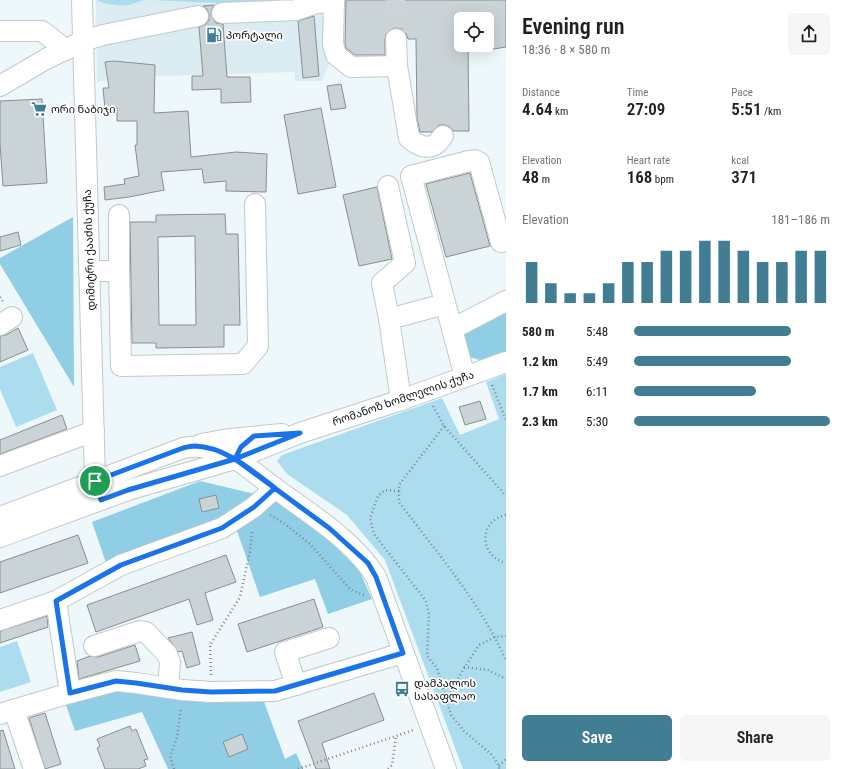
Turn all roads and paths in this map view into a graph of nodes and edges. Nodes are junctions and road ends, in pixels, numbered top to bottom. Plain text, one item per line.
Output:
1 (82, 0) edge
2 (334, 1) edge
3 (222, 13) dead end
4 (198, 16) dead end
5 (0, 31) edge
6 (396, 39) tunnel mouth
7 (75, 46) junction
8 (397, 66) junction
9 (0, 86) edge
10 (443, 136) dead end
11 (388, 186) dead end
12 (256, 204) dead end
13 (119, 215) dead end
14 (501, 242) dead end
15 (89, 271) junction
16 (119, 271) junction
17 (506, 301) edge
18 (445, 304) junction
19 (389, 319) junction
20 (452, 329) junction
21 (506, 362) edge
22 (485, 370) junction
23 (465, 377) junction
24 (425, 392) junction
25 (401, 400) junction
26 (506, 420) edge
27 (444, 426) junction
28 (94, 431) junction
29 (300, 433) junction
30 (254, 436) junction
31 (195, 446) junction
32 (235, 459) junction
33 (0, 466) edge
34 (95, 481) junction
35 (275, 488) junction
36 (400, 491) junction
37 (506, 496) edge
38 (101, 500) junction
39 (254, 507) junction
40 (506, 515) edge
41 (0, 517) edge
42 (0, 537) edge
43 (506, 563) edge
44 (56, 601) junction
45 (385, 603) junction
46 (0, 620) edge
47 (506, 636) edge
48 (495, 637) junction
49 (329, 638) dead end
50 (94, 646) dead end
51 (403, 653) junction
52 (506, 661) edge
53 (464, 666) junction
54 (506, 679) edge
55 (296, 685) junction
56 (175, 689) junction
57 (211, 692) junction
58 (70, 693) junction
59 (447, 701) junction
60 (7, 712) edge
61 (430, 725) junction
62 (396, 736) junction
63 (506, 759) edge
64 (499, 768) edge
65 (34, 769) edge
66 (174, 769) edge
67 (298, 769) edge
68 (388, 769) edge
69 (446, 769) edge

1 - 7 street, დიმიტრი ქააძის ქუჩა
2 - 3 street
2 - 8 street
4 - 7 street
5 - 7 street
6 - 8 street
7 - 9 street
7 - 15 street, დიმიტრი ქააძის ქუჩა
8 - 10 street
11 - 19 street
12 - 16 street
13 - 16 street
14 - 18 street
15 - 16 street
15 - 28 street, დიმიტრი ქააძის ქუჩა
17 - 20 street
18 - 19 street
18 - 20 street
19 - 25 street
20 - 23 street
21 - 22 street, რომანოზ ხომლელის ქუჩა
22 - 23 street, რომანოზ ხომლელის ქუჩა
22 - 26 path
23 - 24 street, რომანოზ ხომლელის ქუჩა
24 - 25 street, რომანოზ ხომლელის ქუჩა
24 - 27 path
25 - 29 street, რომანოზ ხომლელის ქუჩა
27 - 36 path
27 - 37 path
28 - 33 street
28 - 34 street, დიმიტრი ქააძის ქუჩა
29 - 30 street, რომანოზ ხომლელის ქუჩა
29 - 32 street, რომანოზ ხომლელის ქუჩა
30 - 31 street, რომანოზ ხომლელის ქუჩა
30 - 32 street
31 - 32 street, რომანოზ ხომლელის ქუჩა
31 - 34 street, რომანოზ ხომლელის ქუჩა
32 - 35 street
32 - 38 street, რომანოზ ხომლელის ქუჩა
34 - 38 street, დიმიტრი ქააძის ქუჩა
34 - 41 street, რომანოზ ხომლელის ქუჩა
35 - 39 street
35 - 45 street
36 - 48 path
36 - 59 path
38 - 42 street, რომანოზ ხომლელის ქუჩა
39 - 44 street
39 - 45 path
39 - 57 path
40 - 43 path
44 - 46 street
44 - 58 street
45 - 51 street
47 - 48 path
48 - 52 path
48 - 53 path
49 - 55 street
50 - 56 street
51 - 55 street
51 - 61 street
53 - 54 path
53 - 59 path
55 - 57 street
56 - 57 street
56 - 58 street
56 - 66 path
58 - 60 street
59 - 64 path
60 - 65 street
61 - 62 path
61 - 69 street
62 - 67 path
62 - 68 path
63 - 64 path

